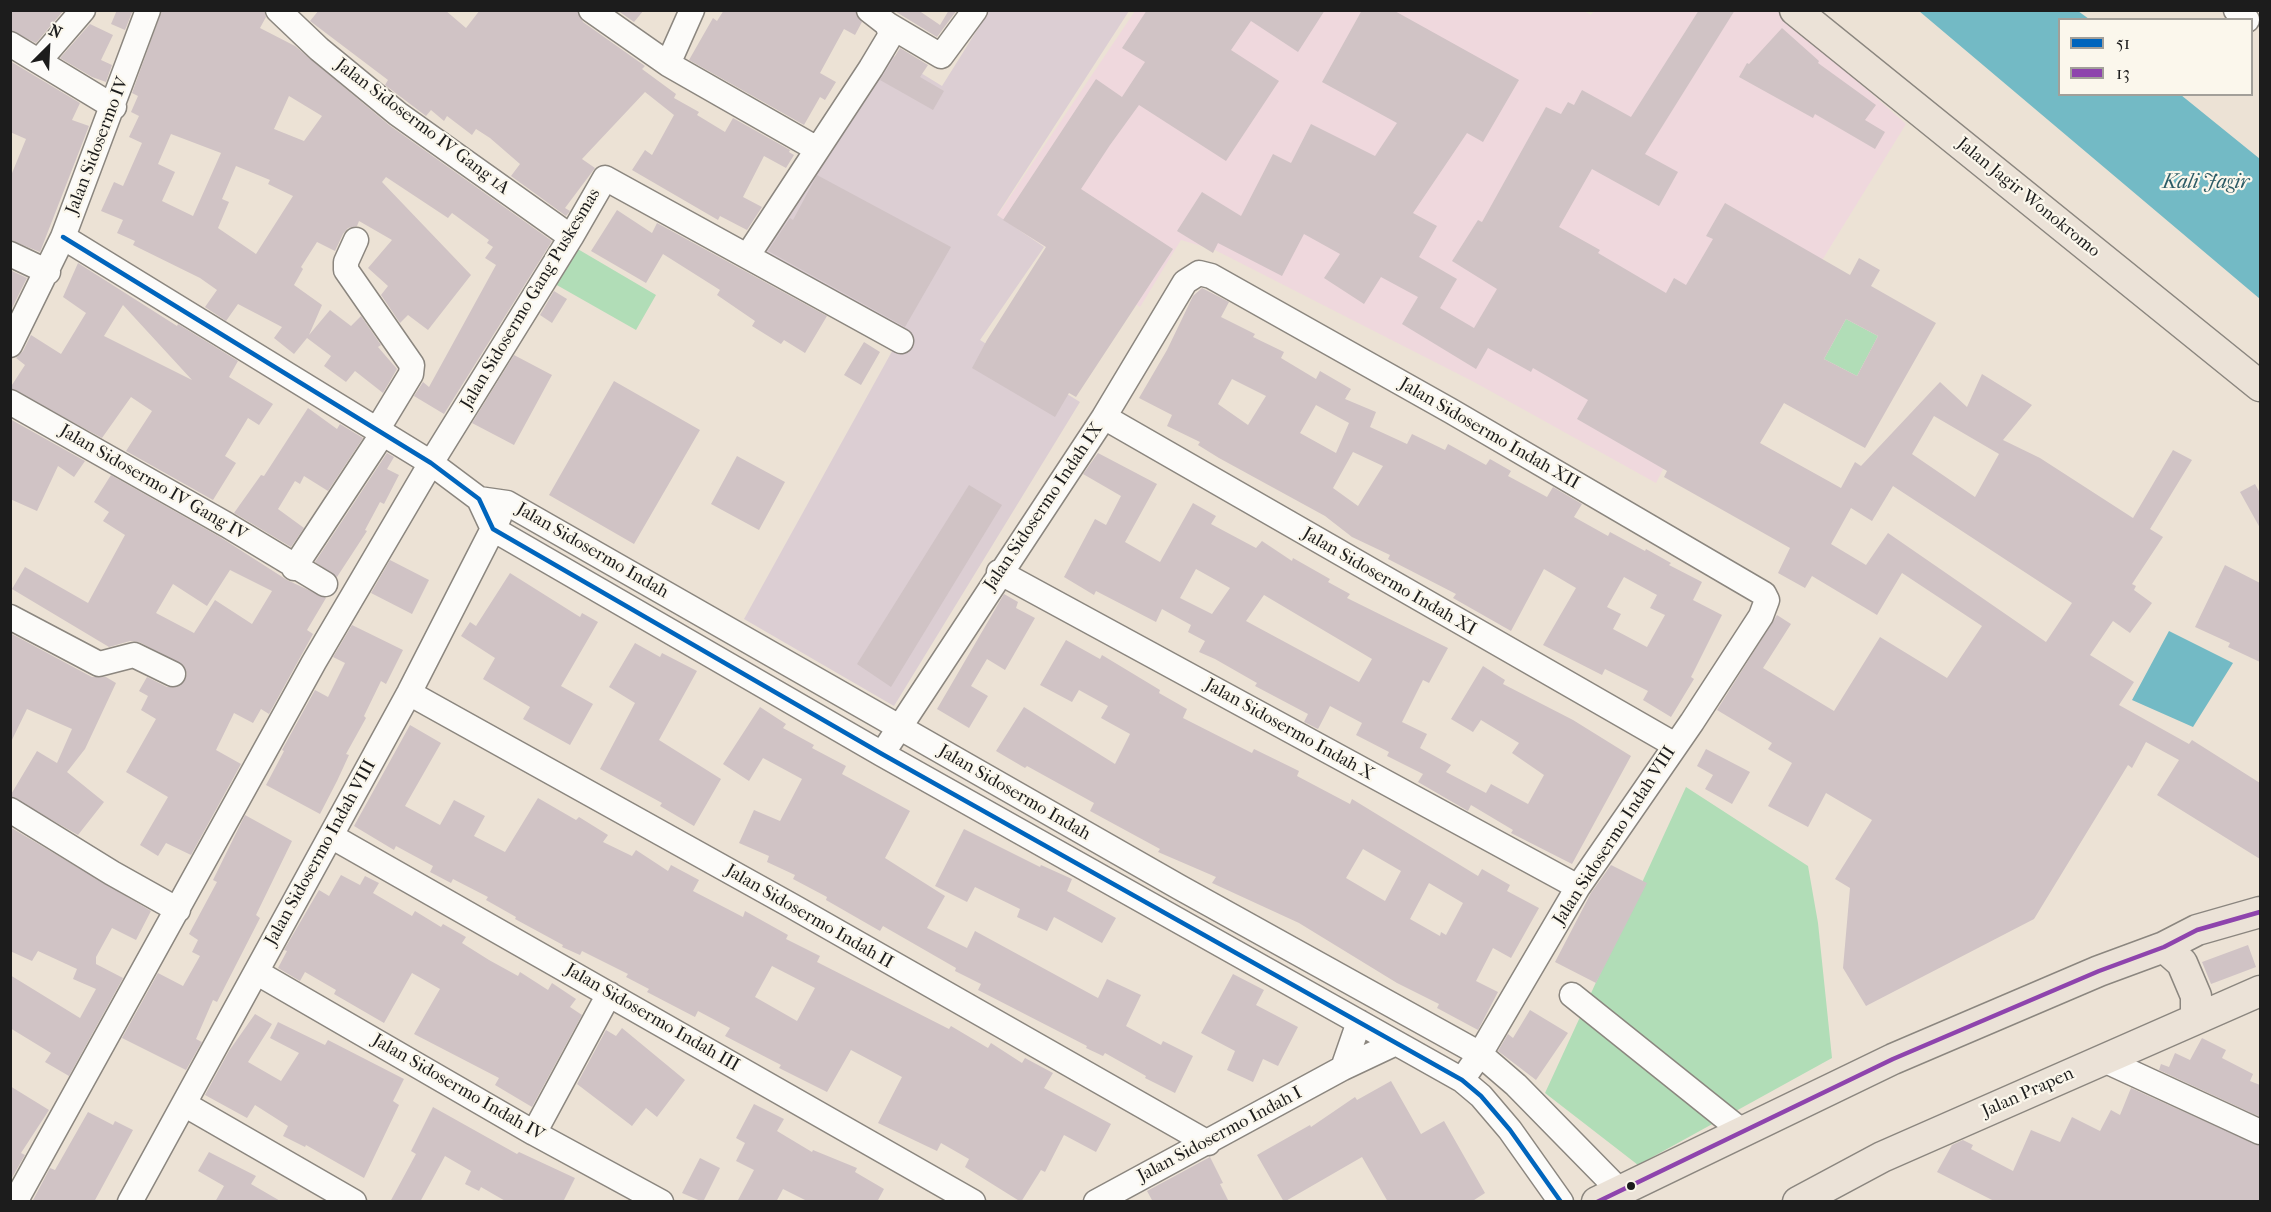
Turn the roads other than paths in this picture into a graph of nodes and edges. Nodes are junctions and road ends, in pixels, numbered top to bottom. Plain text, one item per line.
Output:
1 (83, 10) edge
2 (148, 10) edge
3 (278, 10) edge
4 (591, 10) edge
5 (692, 10) edge
6 (975, 10) edge
7 (1795, 10) edge
8 (878, 17) edge
9 (10, 44) edge
10 (39, 61) junction
11 (668, 64) junction
12 (114, 107) junction
13 (817, 149) junction
14 (63, 237) junction
15 (571, 237) junction
16 (356, 240) dead end
17 (10, 254) edge
18 (748, 255) junction
19 (48, 272) junction
20 (1211, 276) joint
21 (902, 341) dead end
22 (10, 345) edge
23 (2260, 387) edge
24 (10, 402) edge
25 (1104, 417) junction
26 (380, 432) junction
27 (431, 463) junction
28 (479, 499) junction
29 (507, 503) junction
30 (493, 529) junction
31 (294, 568) junction
32 (999, 572) junction
33 (325, 584) dead end
34 (1764, 594) joint
35 (10, 617) edge
36 (172, 674) dead end
37 (409, 693) junction
38 (900, 728) junction
39 (1675, 745) junction
40 (882, 754) junction
41 (10, 810) edge
42 (331, 836) junction
43 (1179, 886) junction
44 (1578, 887) junction
45 (178, 910) junction
46 (2260, 912) edge
47 (1165, 913) junction
48 (2173, 955) junction
49 (256, 972) junction
50 (2260, 991) edge
51 (609, 994) junction
52 (1572, 995) dead end
53 (2196, 1008) junction
54 (1359, 1022) junction
55 (1396, 1043) junction
56 (1480, 1054) junction
57 (2104, 1060) junction
58 (1343, 1068) junction
59 (1462, 1080) junction
60 (184, 1104) junction
61 (1743, 1132) junction
62 (2260, 1132) edge
63 (534, 1133) junction
64 (1208, 1143) junction
65 (1609, 1196) edge
66 (15, 1202) edge
67 (130, 1202) edge
68 (354, 1202) edge
69 (661, 1202) edge
70 (973, 1202) edge
71 (1096, 1202) edge
72 (1561, 1202) edge
73 (1798, 1202) edge

1 - 10 street
2 - 12 street, Jalan Sidosermo IV
3 - 15 street, Jalan Sidosermo IV Gang 1A
4 - 11 street
5 - 11 street
6 - 8 street
7 - 23 main road, Jalan Jagir Wonokromo
8 - 13 street
9 - 10 street
10 - 12 street
11 - 13 street
12 - 14 street, Jalan Sidosermo IV
13 - 18 street
14 - 19 street, Jalan Sidosermo IV
14 - 26 street
15 - 18 street, Jalan Sidosermo Gang Puskesmas
15 - 27 street, Jalan Sidosermo Gang Puskesmas
16 - 26 street
17 - 19 street
18 - 21 street, Jalan Sidosermo Gang Puskesmas
19 - 22 street, Jalan Sidosermo IV
20 - 25 street, Jalan Sidosermo Indah IX
20 - 34 street, Jalan Sidosermo Indah XII
24 - 31 street, Jalan Sidosermo IV Gang IV
25 - 32 street, Jalan Sidosermo Indah IX
25 - 39 street, Jalan Sidosermo Indah XI
26 - 27 street
26 - 31 street
27 - 28 street
27 - 45 street, Jalan Sidosermo Gang Puskesmas
28 - 29 street, Jalan Sidosermo Indah
28 - 30 street, Jalan Sidosermo Indah
29 - 30 street, Jalan Sidosermo Indah VIII
29 - 38 street, Jalan Sidosermo Indah
30 - 37 street, Jalan Sidosermo Indah VIII
30 - 40 street, Jalan Sidosermo Indah
31 - 33 street, Jalan Sidosermo IV Gang IV
32 - 38 street, Jalan Sidosermo Indah IX
32 - 44 street, Jalan Sidosermo Indah X
34 - 39 street, Jalan Sidosermo Indah VIII
35 - 36 street
37 - 42 street, Jalan Sidosermo Indah VIII
37 - 64 street, Jalan Sidosermo Indah II
38 - 40 street, Jalan Sidosermo Indah IX
38 - 43 street, Jalan Sidosermo Indah
39 - 44 street, Jalan Sidosermo Indah VIII
40 - 47 street, Jalan Sidosermo Indah
41 - 45 street
42 - 49 street, Jalan Sidosermo Indah VIII
42 - 51 street, Jalan Sidosermo Indah III
43 - 47 street
43 - 56 street, Jalan Sidosermo Indah
44 - 56 street, Jalan Sidosermo Indah VIII
45 - 66 street, Jalan Sidosermo Gang Puskesmas
46 - 48 main road
47 - 54 street, Jalan Sidosermo Indah
48 - 53 main road
48 - 61 main road
49 - 60 street, Jalan Sidosermo Indah VIII
49 - 63 street, Jalan Sidosermo Indah IV
50 - 53 main road, Jalan Prapen
51 - 63 street
51 - 70 street, Jalan Sidosermo Indah III
52 - 61 street
53 - 57 main road, Jalan Prapen
54 - 55 street, Jalan Sidosermo Indah
54 - 58 street
55 - 58 street, Jalan Sidosermo Indah I
55 - 59 street, Jalan Sidosermo Indah
56 - 59 street, Jalan Sidosermo Indah VIII
56 - 65 street, Jalan Sidosermo Indah
57 - 62 street
57 - 73 main road, Jalan Prapen
58 - 64 street, Jalan Sidosermo Indah I
59 - 72 street, Jalan Sidosermo Indah
60 - 67 street, Jalan Sidosermo Indah VIII
60 - 68 street
61 - 65 main road
63 - 69 street, Jalan Sidosermo Indah IV
64 - 71 street, Jalan Sidosermo Indah I

